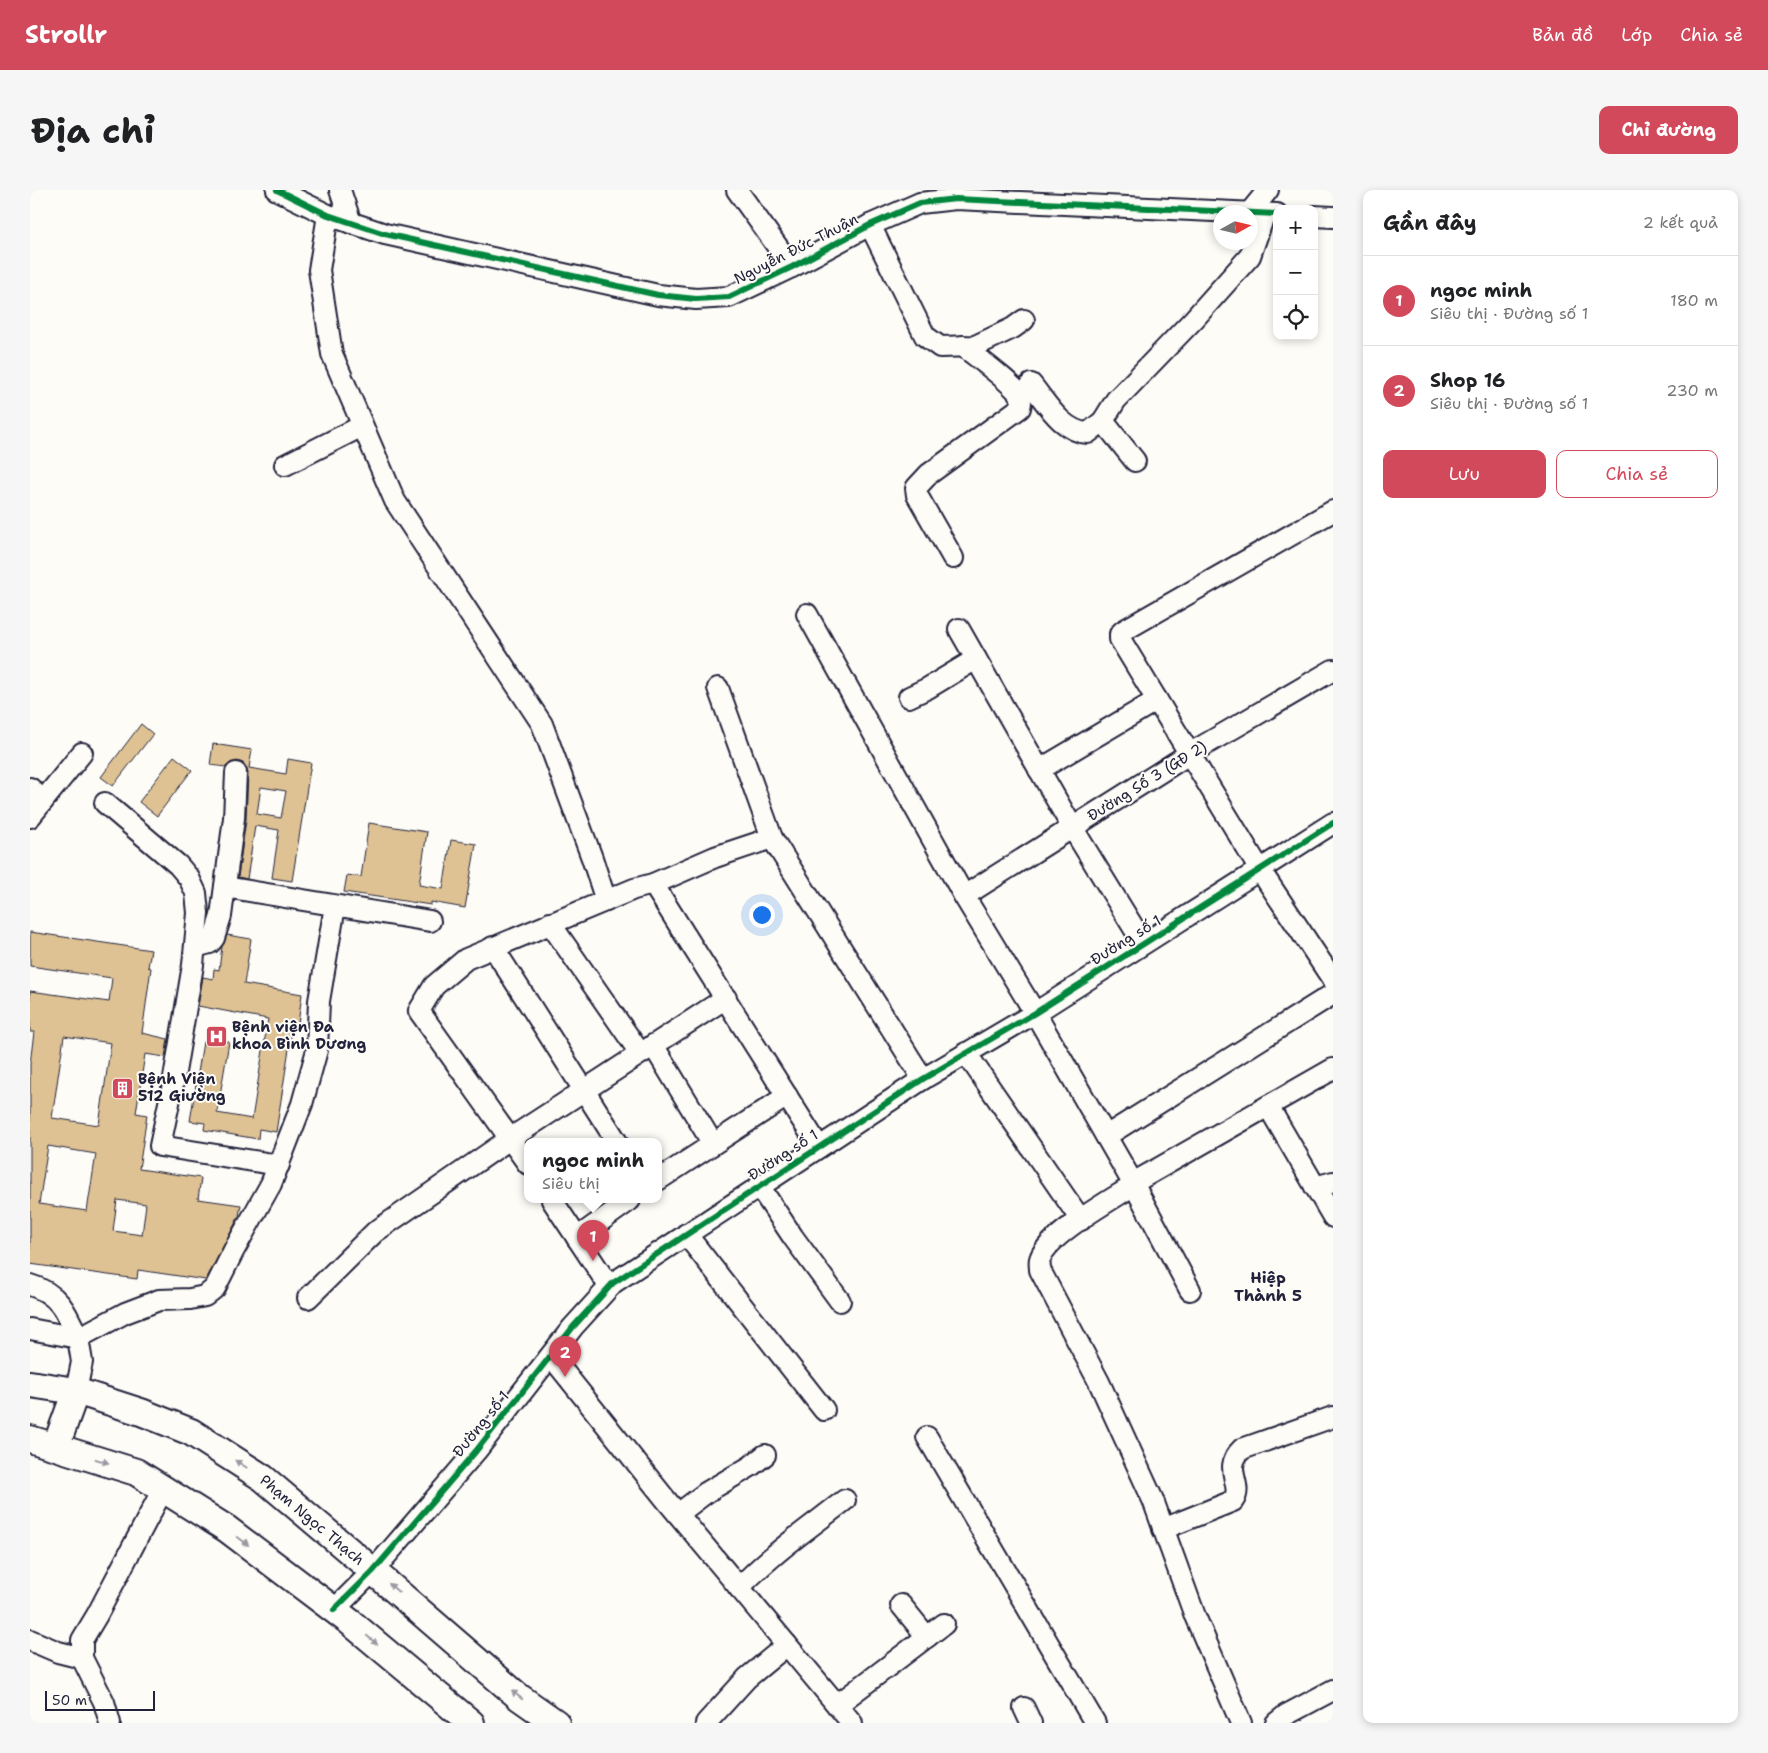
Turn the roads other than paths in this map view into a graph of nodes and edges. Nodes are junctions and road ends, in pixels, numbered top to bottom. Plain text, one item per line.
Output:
1 (277, 190) edge
2 (340, 190) edge
3 (737, 190) edge
4 (1268, 190) edge
5 (922, 197) edge
6 (1050, 197) edge
7 (1264, 213) edge
8 (328, 215) junction
9 (1318, 216) edge
10 (1333, 217) edge
11 (351, 223) junction
12 (870, 225) junction
13 (792, 267) junction
14 (1024, 320) dead end
15 (963, 346) junction
16 (1030, 384) dead end
17 (1102, 421) junction
18 (362, 426) junction
19 (1135, 461) dead end
20 (285, 465) dead end
21 (1333, 511) edge
22 (953, 558) dead end
23 (807, 614) dead end
24 (959, 629) dead end
25 (976, 660) junction
26 (1333, 670) edge
27 (718, 688) dead end
28 (909, 697) dead end
29 (1157, 700) junction
30 (82, 753) dead end
31 (1189, 754) junction
32 (1040, 770) junction
33 (236, 773) dead end
34 (37, 794) edge
35 (105, 803) dead end
36 (30, 817) edge
37 (1333, 823) edge
38 (1072, 827) junction
39 (772, 838) junction
40 (1260, 870) junction
41 (653, 884) junction
42 (225, 886) junction
43 (964, 896) junction
44 (606, 901) junction
45 (335, 906) junction
46 (430, 921) dead end
47 (550, 923) junction
48 (1143, 943) junction
49 (196, 947) junction
50 (493, 947) junction
51 (1333, 980) edge
52 (1333, 994) edge
53 (726, 998) junction
54 (1034, 1013) junction
55 (647, 1049) junction
56 (966, 1053) junction
57 (1333, 1069) edge
58 (923, 1078) junction
59 (584, 1091) junction
60 (787, 1096) junction
61 (1268, 1106) junction
62 (1106, 1136) junction
63 (511, 1138) junction
64 (613, 1138) edge
65 (713, 1144) junction
66 (819, 1147) junction
67 (524, 1158) edge
68 (278, 1165) junction
69 (662, 1177) edge
70 (1134, 1185) junction
71 (1324, 1185) edge
72 (759, 1186) junction
73 (554, 1203) edge
74 (626, 1203) edge
75 (1333, 1217) edge
76 (1081, 1220) junction
77 (686, 1234) junction
78 (577, 1238) junction
79 (30, 1285) edge
80 (610, 1286) junction
81 (1190, 1290) dead end
82 (308, 1298) dead end
83 (840, 1301) dead end
84 (30, 1329) edge
85 (78, 1338) junction
86 (551, 1356) junction
87 (30, 1384) edge
88 (76, 1391) junction
89 (824, 1410) dead end
90 (1333, 1417) edge
91 (927, 1437) dead end
92 (30, 1438) edge
93 (56, 1446) junction
94 (765, 1455) dead end
95 (163, 1489) junction
96 (845, 1500) dead end
97 (678, 1514) junction
98 (1163, 1528) junction
99 (373, 1571) junction
100 (739, 1588) junction
101 (901, 1605) dead end
102 (334, 1610) junction
103 (944, 1624) dead end
104 (927, 1637) junction
105 (30, 1640) edge
106 (787, 1645) junction
107 (82, 1658) junction
108 (1333, 1690) edge
109 (838, 1706) junction
110 (110, 1723) edge
111 (471, 1723) edge
112 (556, 1723) edge
113 (706, 1723) edge
114 (852, 1723) edge
115 (1095, 1723) edge
116 (1241, 1723) edge
117 (1276, 1723) edge

1 - 8 street, Nguyễn Đức Thuận
2 - 11 street
3 - 13 street
4 - 7 street
5 - 6 street, Nguyễn Đức Thuận
5 - 12 street, Nguyễn Đức Thuận
6 - 7 street, Nguyễn Đức Thuận
7 - 17 street
8 - 11 street, Nguyễn Đức Thuận
8 - 18 street
9 - 10 street
11 - 13 street, Nguyễn Đức Thuận
12 - 13 street, Nguyễn Đức Thuận
12 - 15 street
14 - 15 street
15 - 22 street
16 - 17 street
17 - 19 street
18 - 20 street
18 - 44 street
21 - 29 street
23 - 43 street
24 - 25 street
25 - 28 street
25 - 32 street
26 - 31 street, Đường Số 3 (GĐ 2)
27 - 39 street
29 - 31 street
29 - 32 street
30 - 34 street
31 - 38 street, Đường Số 3 (GĐ 2)
31 - 40 street
32 - 38 street
33 - 42 street
34 - 36 street
35 - 49 street
37 - 40 street, Đường số 1
38 - 43 street, Đường Số 3 (GĐ 2)
38 - 48 street
39 - 41 street
39 - 58 street
40 - 48 street, Đường số 1
40 - 51 street
41 - 44 street
41 - 53 street
42 - 45 street
42 - 49 street
43 - 54 street
44 - 47 street
45 - 46 street
45 - 68 street
47 - 50 street
47 - 55 street
48 - 54 street, Đường số 1
49 - 68 street
50 - 59 street
50 - 63 street
52 - 62 street
53 - 55 street
53 - 60 street
54 - 56 street, Đường số 1
54 - 62 street
55 - 59 street
55 - 65 street
56 - 58 street, Đường số 1
56 - 76 street
57 - 61 street
58 - 66 street, Đường số 1
59 - 63 street
59 - 64 street
60 - 65 street
60 - 66 street
61 - 70 street
61 - 71 street
62 - 70 street
63 - 67 street
63 - 82 street
65 - 69 street
66 - 72 street, Đường số 1
68 - 85 street
70 - 76 street
70 - 81 street
71 - 75 street
72 - 77 street, Đường số 1
72 - 83 street
73 - 78 street
74 - 78 street
76 - 98 street
77 - 80 street, Đường số 1
77 - 89 street
78 - 80 street
79 - 85 street
80 - 86 street, Đường số 1
84 - 85 street
85 - 88 street
86 - 97 street
86 - 99 street, Đường số 1
87 - 88 main road, Phạm Ngọc Thạch
88 - 93 main road
99 -> 88 main road, Phạm Ngọc Thạch
90 - 98 street
91 - 115 street
92 - 93 main road
93 -> 95 main road
94 - 97 street
95 -> 102 main road
95 - 107 street
96 - 100 street
97 - 100 street
98 - 116 street
99 - 102 street, Đường số 1
112 -> 99 main road, Phạm Ngọc Thạch
100 - 106 street
101 - 104 street
102 -> 111 main road
103 - 104 street
104 - 109 street
105 - 107 street
106 - 109 street
106 - 113 street
107 - 110 street
108 - 117 street
109 - 114 street

